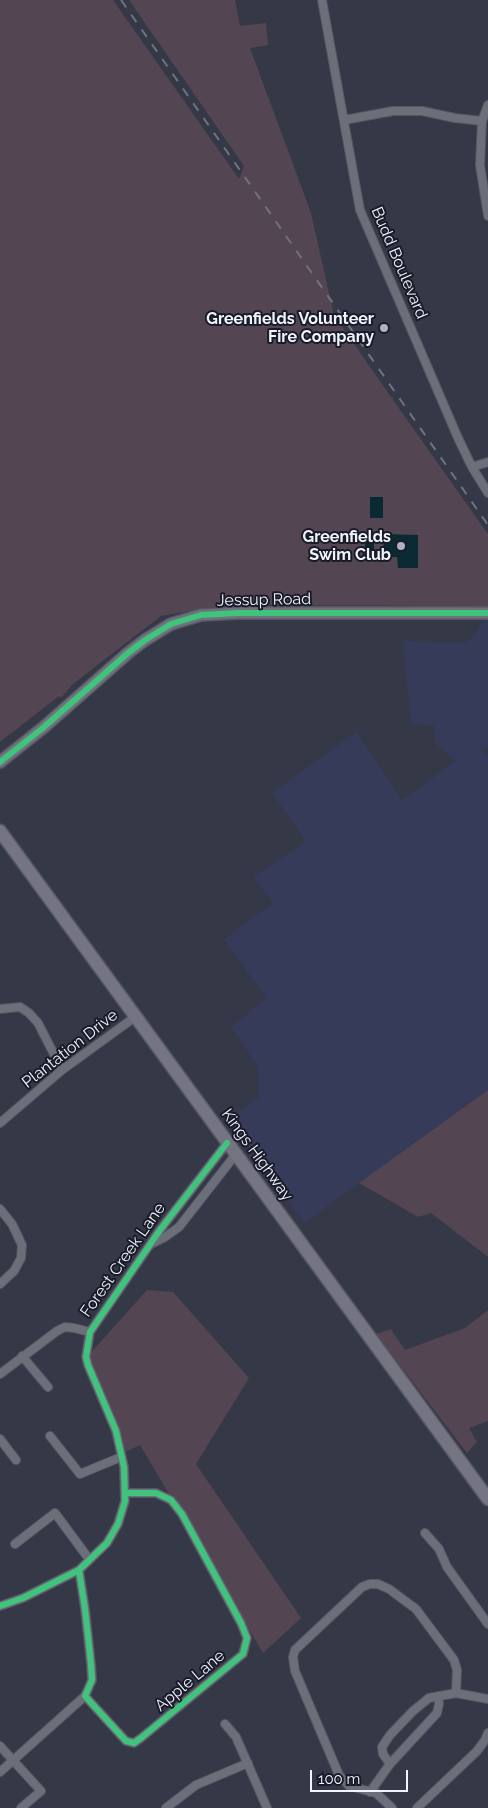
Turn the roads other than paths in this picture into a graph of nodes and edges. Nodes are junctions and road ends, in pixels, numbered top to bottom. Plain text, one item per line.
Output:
1 (322, 0) edge
2 (488, 106) edge
3 (344, 120) junction
4 (482, 122) junction
5 (488, 216) edge
6 (488, 462) edge
7 (472, 467) junction
8 (488, 493) edge
9 (488, 613) edge
10 (0, 762) edge
11 (0, 831) edge
12 (0, 1009) edge
13 (135, 1017) junction
14 (62, 1070) junction
15 (0, 1124) edge
16 (227, 1143) junction
17 (236, 1154) junction
18 (0, 1209) edge
19 (153, 1243) junction
20 (0, 1284) edge
21 (90, 1332) junction
22 (22, 1356) junction
23 (0, 1374) edge
24 (48, 1387) dead end
25 (50, 1436) dead end
26 (0, 1440) edge
27 (122, 1457) junction
28 (16, 1460) dead end
29 (125, 1493) junction
30 (488, 1499) edge
31 (425, 1533) dead end
32 (15, 1544) dead end
33 (89, 1558) junction
34 (79, 1570) junction
35 (0, 1606) edge
36 (488, 1624) edge
37 (456, 1693) junction
38 (84, 1696) junction
39 (438, 1696) junction
40 (488, 1698) edge
41 (225, 1724) dead end
42 (488, 1733) edge
43 (0, 1746) edge
44 (13, 1760) junction
45 (248, 1763) junction
46 (390, 1764) junction
47 (0, 1772) edge
48 (370, 1792) junction
49 (22, 1808) edge
50 (166, 1808) edge
51 (267, 1808) edge
52 (392, 1808) edge
53 (417, 1808) edge

1 - 3 street, Budd Boulevard
2 - 4 street
3 - 4 street
3 - 7 street, Budd Boulevard
4 - 5 street
6 - 7 street
7 - 8 street, Budd Boulevard
9 - 10 street, Jessup Road
11 - 13 main road, Kings Highway
12 - 14 street
13 - 14 street, Plantation Drive
13 - 16 main road, Kings Highway
14 - 15 street, Plantation Drive
16 - 17 main road, Kings Highway
16 - 19 street, Forest Creek Lane
17 - 19 street, Forest Creek Lane
17 - 30 main road, Kings Highway
18 - 20 street
19 - 21 street, Forest Creek Lane
21 - 22 street
21 - 27 street, Forest Creek Lane
22 - 23 street
22 - 24 street
25 - 27 street
26 - 28 street
27 - 29 street, Forest Creek Lane
29 - 33 street, Forest Creek Lane
29 - 38 street, Apple Lane
31 - 36 street
32 - 33 street
33 - 34 street, Forest Creek Lane
34 - 35 street, Forest Creek Lane
34 - 38 street
37 - 39 street
37 - 40 street
37 - 48 street
38 - 44 street
39 - 46 street
39 - 46 street
41 - 45 street
42 - 53 street
43 - 44 street
44 - 47 street
44 - 49 street
45 - 50 street
45 - 51 street
46 - 48 street
48 - 52 street

